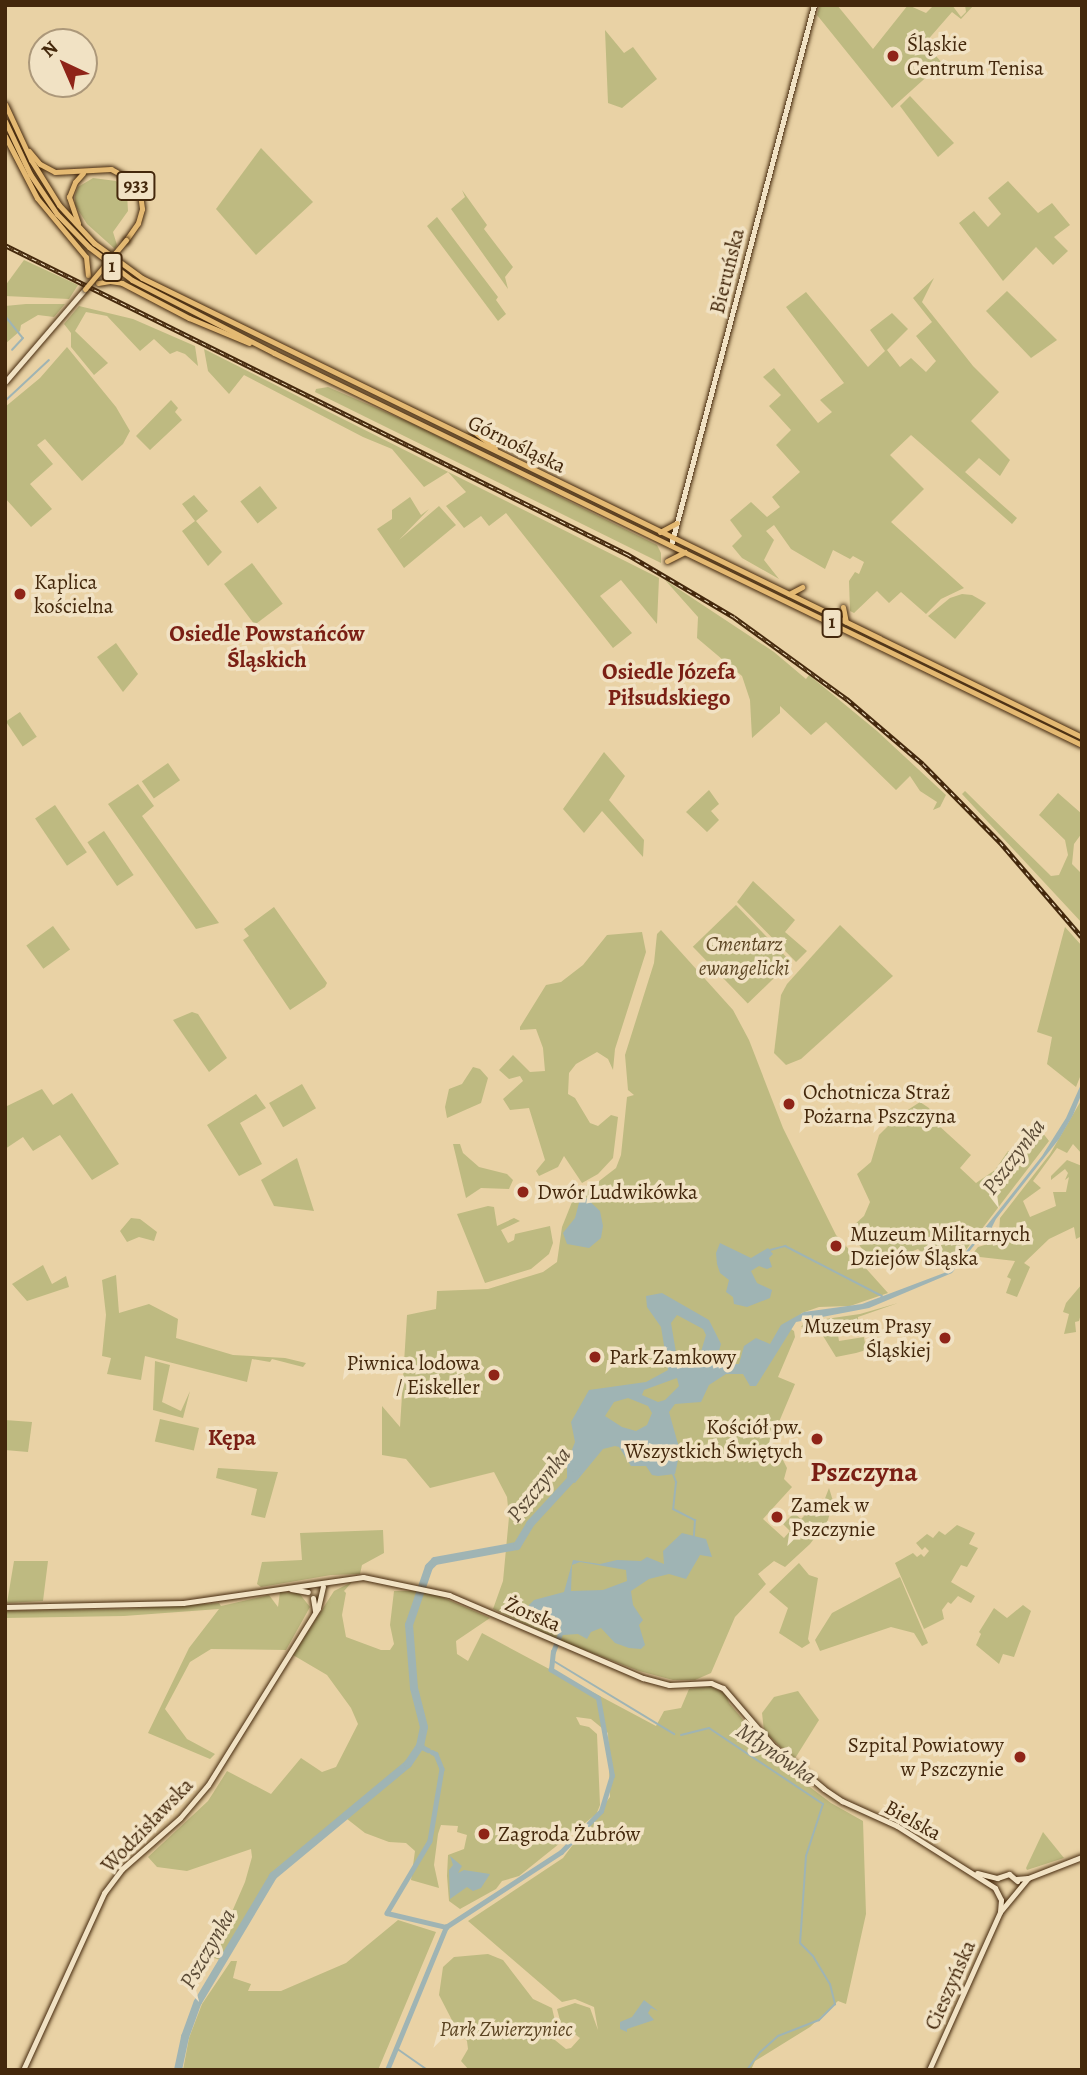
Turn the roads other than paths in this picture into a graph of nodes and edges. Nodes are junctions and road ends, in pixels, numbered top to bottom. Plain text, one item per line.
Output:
1 (814, 5) edge
2 (5, 104) edge
3 (5, 121) edge
4 (5, 137) edge
5 (21, 140) junction
6 (83, 173) junction
7 (84, 232) junction
8 (85, 289) junction
9 (274, 353) junction
10 (5, 382) edge
11 (472, 430) dead end
12 (506, 456) junction
13 (677, 523) junction
14 (660, 531) junction
15 (672, 541) junction
16 (685, 552) junction
17 (667, 561) dead end
18 (802, 587) dead end
19 (789, 594) junction
20 (843, 607) dead end
21 (846, 622) junction
22 (1082, 737) edge
23 (1082, 745) edge
24 (309, 1584) junction
25 (321, 1585) junction
26 (285, 1588) junction
27 (308, 1592) junction
28 (320, 1596) junction
29 (313, 1598) junction
30 (5, 1607) edge
31 (315, 1614) junction
32 (716, 1684) joint
33 (1082, 1857) edge
34 (972, 1872) junction
35 (997, 1878) junction
36 (1028, 1878) junction
37 (1016, 1879) junction
38 (995, 1888) junction
39 (1017, 1888) junction
40 (999, 1894) junction
41 (1012, 1895) junction
42 (1000, 1912) junction
43 (23, 2070) edge
44 (929, 2070) edge

1 - 13 main road, Bieruńska
2 - 5 main road, Górnośląska / 1
3 - 9 main road, Górnośląska / 1
4 - 8 main road
5 - 6 main road
5 - 7 main road, Górnośląska / 1
6 - 7 main road
6 - 8 main road, 933, bridge
7 - 12 main road, Górnośląska / 1
8 - 9 main road
8 - 10 main road, 933
9 - 15 main road, Górnośląska / 1
11 - 12 main road
12 - 14 main road, Górnośląska / 1
13 - 14 main road
13 - 15 main road, Bieruńska
14 - 15 main road, Górnośląska / 1
15 - 16 main road, Górnośląska / 1
15 - 19 main road, Górnośląska / 1
16 - 17 main road
16 - 23 main road, Górnośląska / 1
18 - 19 main road
19 - 21 main road, Górnośląska / 1
20 - 21 main road
21 - 22 main road, Górnośląska / 1
24 - 25 main road
24 - 26 main road
24 - 27 main road
25 - 28 main road, Wodzisławska
25 - 32 main road, Żorska
26 - 27 main road
26 - 30 main road
27 - 29 main road
28 - 29 main road
28 - 31 main road, Wodzisławska
29 - 31 main road
31 - 43 main road, Wodzisławska
32 - 34 main road, Bielska
33 - 36 main road
34 - 35 main road, Bielska
34 - 38 main road, Bielska
35 - 37 main road
35 - 38 main road
36 - 37 main road
36 - 39 main road
37 - 39 main road
38 - 40 main road
39 - 41 main road
40 - 41 main road
40 - 42 main road, Cieszyńska
41 - 42 main road, Cieszyńska
42 - 44 main road, Cieszyńska

